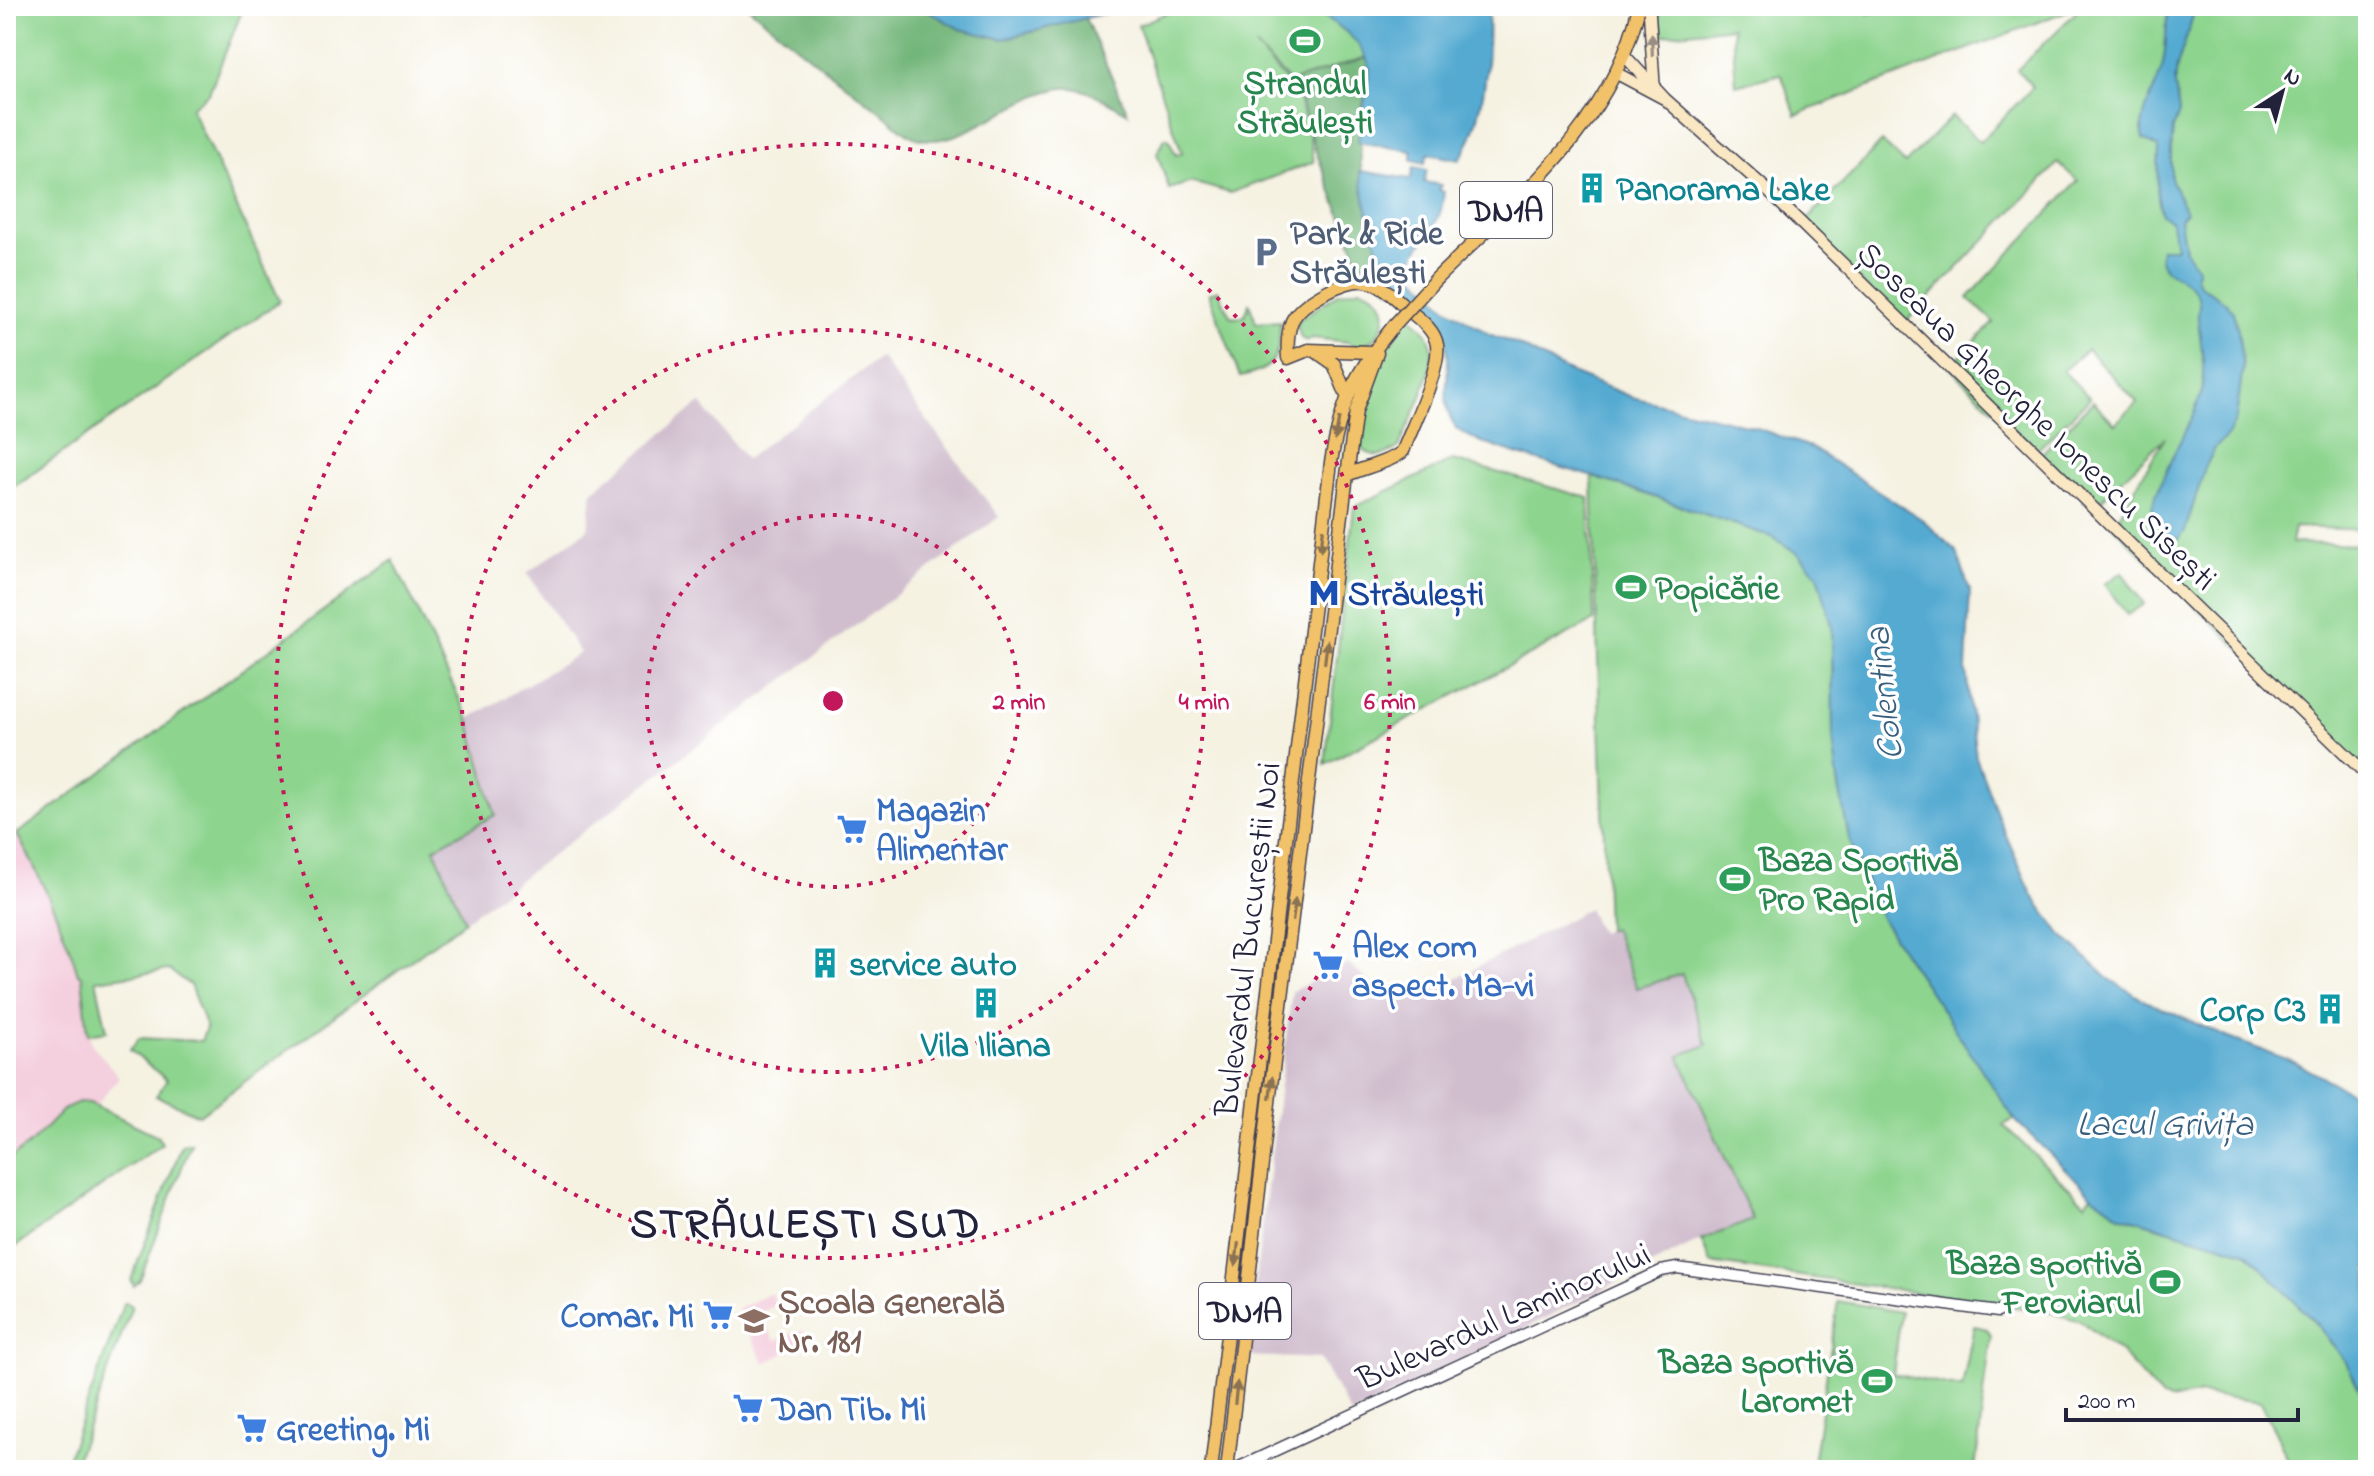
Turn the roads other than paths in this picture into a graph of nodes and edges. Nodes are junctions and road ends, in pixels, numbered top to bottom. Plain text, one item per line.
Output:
1 (1639, 6) edge
2 (1649, 6) edge
3 (1624, 55) junction
4 (1616, 73) junction
5 (1654, 84) junction
6 (1665, 99) junction
7 (1392, 328) junction
8 (1314, 350) junction
9 (1371, 352) junction
10 (1347, 396) junction
11 (1351, 447) junction
12 (1373, 463) junction
13 (1347, 475) junction
14 (2368, 776) edge
15 (1998, 1312) dead end
16 (1229, 1454) junction
17 (1245, 1464) junction
18 (1211, 1470) edge
19 (1230, 1470) edge

1 - 3 main road, DN1A
5 -> 2 main road
3 - 4 main road, DN1A
3 - 5 main road, Șoseaua Gheorghe Ionescu Sisești
4 - 6 main road, Șoseaua Gheorghe Ionescu Sisești
4 - 7 main road, Bulevardul Bucureștii Noi / DN1A, bridge
5 - 6 main road, Șoseaua Gheorghe Ionescu Sisești
6 - 14 main road, Șoseaua Gheorghe Ionescu Sisești
7 - 9 main road, Bulevardul Bucureștii Noi
7 - 11 main road, Bulevardul Bucureștii Noi / DN1A
8 - 9 main road
8 - 10 main road
8 - 12 main road
9 - 10 main road, Bulevardul Bucureștii Noi / DN1A
10 -> 18 main road, Bulevardul Bucureștii Noi / DN1A
11 - 12 main road
11 - 13 main road, Bulevardul Bucureștii Noi / DN1A
12 - 13 main road
16 -> 13 main road, Bulevardul Bucureștii Noi / DN1A
15 - 17 street, Bulevardul Laminorului
16 - 17 street
16 - 19 main road, Bulevardul Bucureștii Noi / DN1A
17 - 19 street, Bulevardul Laminorului

